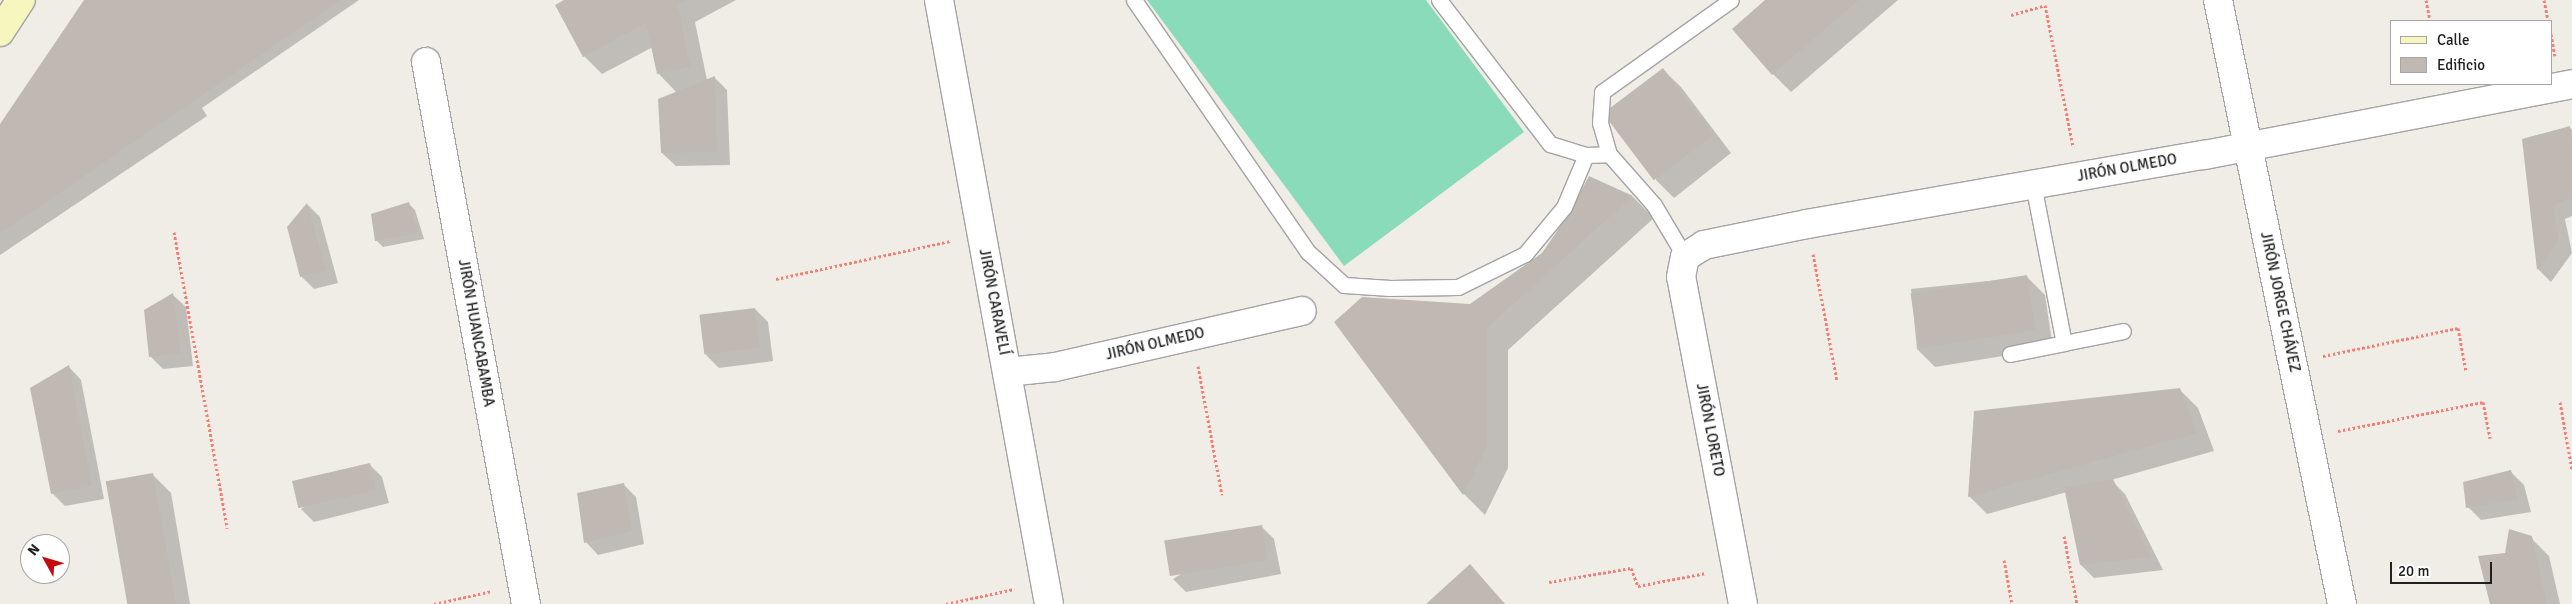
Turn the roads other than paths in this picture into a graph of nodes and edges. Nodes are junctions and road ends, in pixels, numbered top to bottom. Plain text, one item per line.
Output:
1 (21, 0) edge
2 (939, 0) edge
3 (1134, 0) edge
4 (1439, 0) edge
5 (1731, 0) edge
6 (2218, 0) edge
7 (0, 32) edge
8 (426, 62) dead end
9 (2572, 84) edge
10 (2248, 147) junction
11 (1609, 154) junction
12 (1586, 155) junction
13 (2033, 184) junction
14 (1685, 257) junction
15 (1302, 311) dead end
16 (2123, 331) dead end
17 (2064, 344) junction
18 (2010, 354) dead end
19 (1007, 372) junction
20 (1047, 593) edge
21 (524, 594) edge
22 (1743, 604) edge
23 (2342, 604) edge

1 - 7 main road
2 - 19 street, JIRÓN CARAVELÍ
3 - 12 lane
4 - 12 lane
5 - 11 lane
6 - 10 street, JIRÓN JORGE CHÁVEZ
8 - 21 street, JIRÓN HUANCABAMBA
9 - 10 street, JIRÓN OLMEDO
10 - 13 street, JIRÓN OLMEDO
10 - 23 street, JIRÓN JORGE CHÁVEZ
11 - 12 lane
11 - 14 lane
13 - 14 street, JIRÓN OLMEDO
13 - 17 lane
14 - 22 street, JIRÓN LORETO
15 - 19 street, JIRÓN OLMEDO
16 - 17 lane
17 - 18 lane
19 - 20 street, JIRÓN CARAVELÍ

